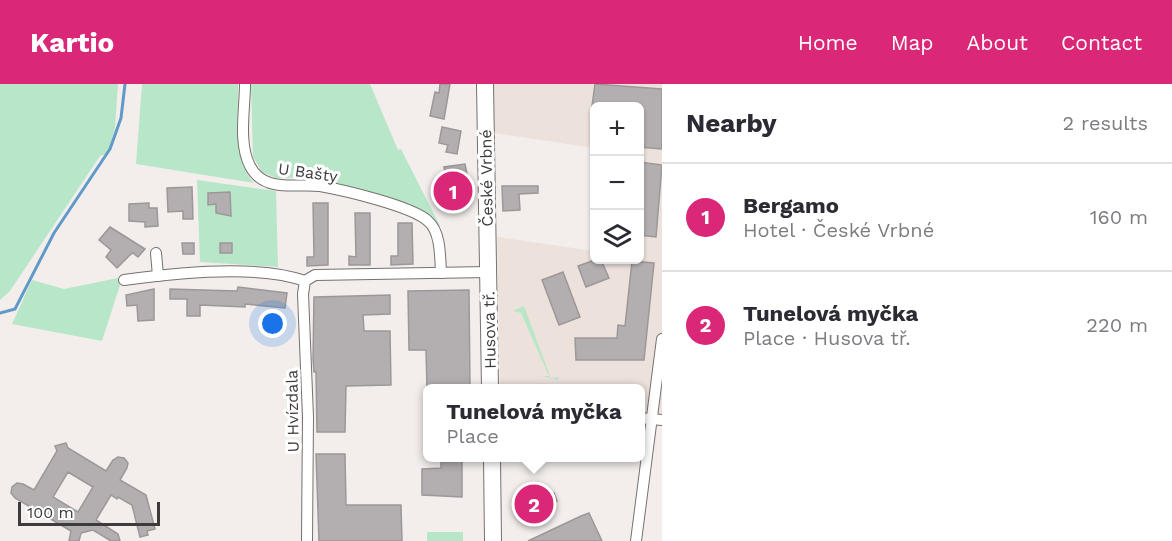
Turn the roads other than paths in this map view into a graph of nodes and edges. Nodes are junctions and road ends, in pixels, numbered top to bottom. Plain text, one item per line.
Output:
1 (244, 84) edge
2 (485, 84) edge
3 (156, 254) dead end
4 (488, 272) junction
5 (441, 273) junction
6 (158, 276) junction
7 (124, 280) dead end
8 (305, 281) junction
9 (662, 339) edge
10 (490, 384) edge
11 (658, 420) edge
12 (492, 462) edge
13 (307, 541) edge
14 (493, 541) edge
15 (636, 541) edge

1 - 5 street, U Bašty
2 - 4 street, České Vrbné
3 - 6 street
4 - 5 street
4 - 10 street, Husova tř.
5 - 8 street
6 - 7 street
6 - 8 street
8 - 13 street, U Hvízdala
9 - 11 street
11 - 15 street
12 - 14 street

